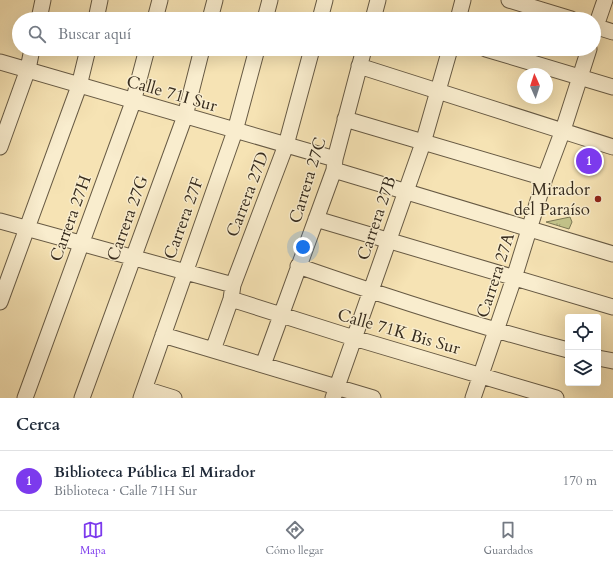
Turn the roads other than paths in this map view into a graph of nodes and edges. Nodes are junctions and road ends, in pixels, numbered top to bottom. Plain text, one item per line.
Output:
1 (43, 0) edge
2 (100, 0) edge
3 (160, 0) edge
4 (215, 0) edge
5 (270, 0) edge
6 (325, 0) edge
7 (378, 0) edge
8 (464, 0) edge
9 (509, 0) edge
10 (604, 0) edge
11 (40, 12) edge
12 (97, 12) edge
13 (157, 12) edge
14 (212, 12) edge
15 (267, 12) edge
16 (322, 12) edge
17 (377, 12) edge
18 (460, 12) edge
19 (548, 12) edge
20 (600, 12) edge
21 (601, 29) edge
22 (613, 32) edge
23 (31, 56) edge
24 (86, 56) edge
25 (145, 56) edge
26 (200, 56) edge
27 (255, 56) edge
28 (310, 56) edge
29 (362, 56) edge
30 (448, 56) edge
31 (510, 56) edge
32 (587, 56) edge
33 (0, 62) edge
34 (359, 66) junction
35 (28, 69) junction
36 (580, 77) junction
37 (79, 86) junction
38 (613, 87) edge
39 (438, 92) junction
40 (133, 102) junction
41 (185, 116) junction
42 (345, 119) junction
43 (563, 130) junction
44 (235, 131) junction
45 (423, 143) junction
46 (286, 145) junction
47 (0, 147) edge
48 (613, 147) edge
49 (334, 164) junction
50 (545, 178) junction
51 (406, 191) junction
52 (316, 219) junction
53 (0, 221) edge
54 (28, 229) junction
55 (529, 229) junction
56 (388, 241) junction
57 (81, 243) junction
58 (613, 254) edge
59 (132, 257) junction
60 (298, 266) junction
61 (184, 272) junction
62 (514, 278) junction
63 (232, 292) junction
64 (371, 292) junction
65 (0, 302) edge
66 (613, 307) edge
67 (281, 315) junction
68 (496, 331) junction
69 (163, 335) junction
70 (354, 338) junction
71 (565, 349) edge
72 (213, 350) junction
73 (601, 359) edge
74 (613, 361) edge
75 (263, 365) junction
76 (482, 375) junction
77 (335, 393) edge
78 (143, 394) edge
79 (25, 398) edge
80 (82, 398) edge
81 (174, 398) edge
82 (373, 398) edge
83 (473, 398) edge
84 (556, 398) edge

1 - 11 street
2 - 12 street
3 - 13 street
4 - 14 street
5 - 15 street
6 - 16 street
7 - 17 street
8 - 18 street
9 - 19 street
10 - 20 street
21 - 22 street
23 - 35 street
24 - 37 street
25 - 40 street, Carrera 27H
26 - 41 street, Carrera 27G
27 - 44 street, Carrera 27F
28 - 46 street, Carrera 27D
29 - 34 street, Carrera 27C
30 - 39 street, Carrera 27B
31 - 36 street
32 - 36 street, Carrera 27A
33 - 35 street, Calle 71I Sur
34 - 39 street
34 - 42 street, Carrera 27C
35 - 37 street, Calle 71I Sur
35 - 47 street
36 - 38 street
36 - 43 street, Carrera 27A
37 - 40 street, Calle 71I Sur
37 - 54 street
39 - 43 street
39 - 45 street, Carrera 27B
40 - 41 street, Calle 71I Sur
40 - 57 street, Carrera 27H
41 - 44 street, Calle 71I Sur
41 - 59 street, Carrera 27G
42 - 45 street
42 - 49 street, Carrera 27C
43 - 48 street
43 - 50 street, Carrera 27A
44 - 46 street, Calle 71I Sur
44 - 61 street, Carrera 27F
45 - 50 street
45 - 51 street, Carrera 27B
46 - 49 street, Calle 71I Sur
46 - 63 street, Carrera 27D
49 - 51 street, Calle 71I Sur
49 - 52 street, Carrera 27C
50 - 55 street, Carrera 27A
51 - 55 street, Calle 71I Sur
51 - 56 street, Carrera 27B
52 - 56 street
52 - 60 street, Carrera 27C
53 - 54 street, Calle 71K Bis Sur
54 - 57 street, Calle 71K Bis Sur
54 - 65 street
55 - 58 street, Calle 71I Sur
55 - 62 street, Carrera 27A
56 - 62 street
56 - 64 street, Carrera 27B
57 - 59 street, Calle 71K Bis Sur
57 - 79 street, Carrera 27H
59 - 61 street, Calle 71K Bis Sur
59 - 80 street, Carrera 27G
60 - 64 street
60 - 67 street, Carrera 27C
61 - 63 street, Calle 71K Bis Sur
61 - 69 street, Carrera 27F
62 - 66 street
62 - 68 street, Carrera 27A
63 - 67 street, Calle 71K Bis Sur
63 - 72 street, Carrera 27D
64 - 68 street
64 - 70 street, Carrera 27B
67 - 70 street, Calle 71K Bis Sur
67 - 75 street, Carrera 27C
68 - 71 street
68 - 76 street, Carrera 27A
69 - 72 street
69 - 78 street, Carrera 27F
70 - 76 street, Calle 71K Bis Sur
70 - 77 street, Carrera 27B
72 - 75 street
73 - 74 street
75 - 77 street
76 - 83 street, Carrera 27A
76 - 84 street, Calle 71K Bis Sur
77 - 82 street
78 - 81 street

